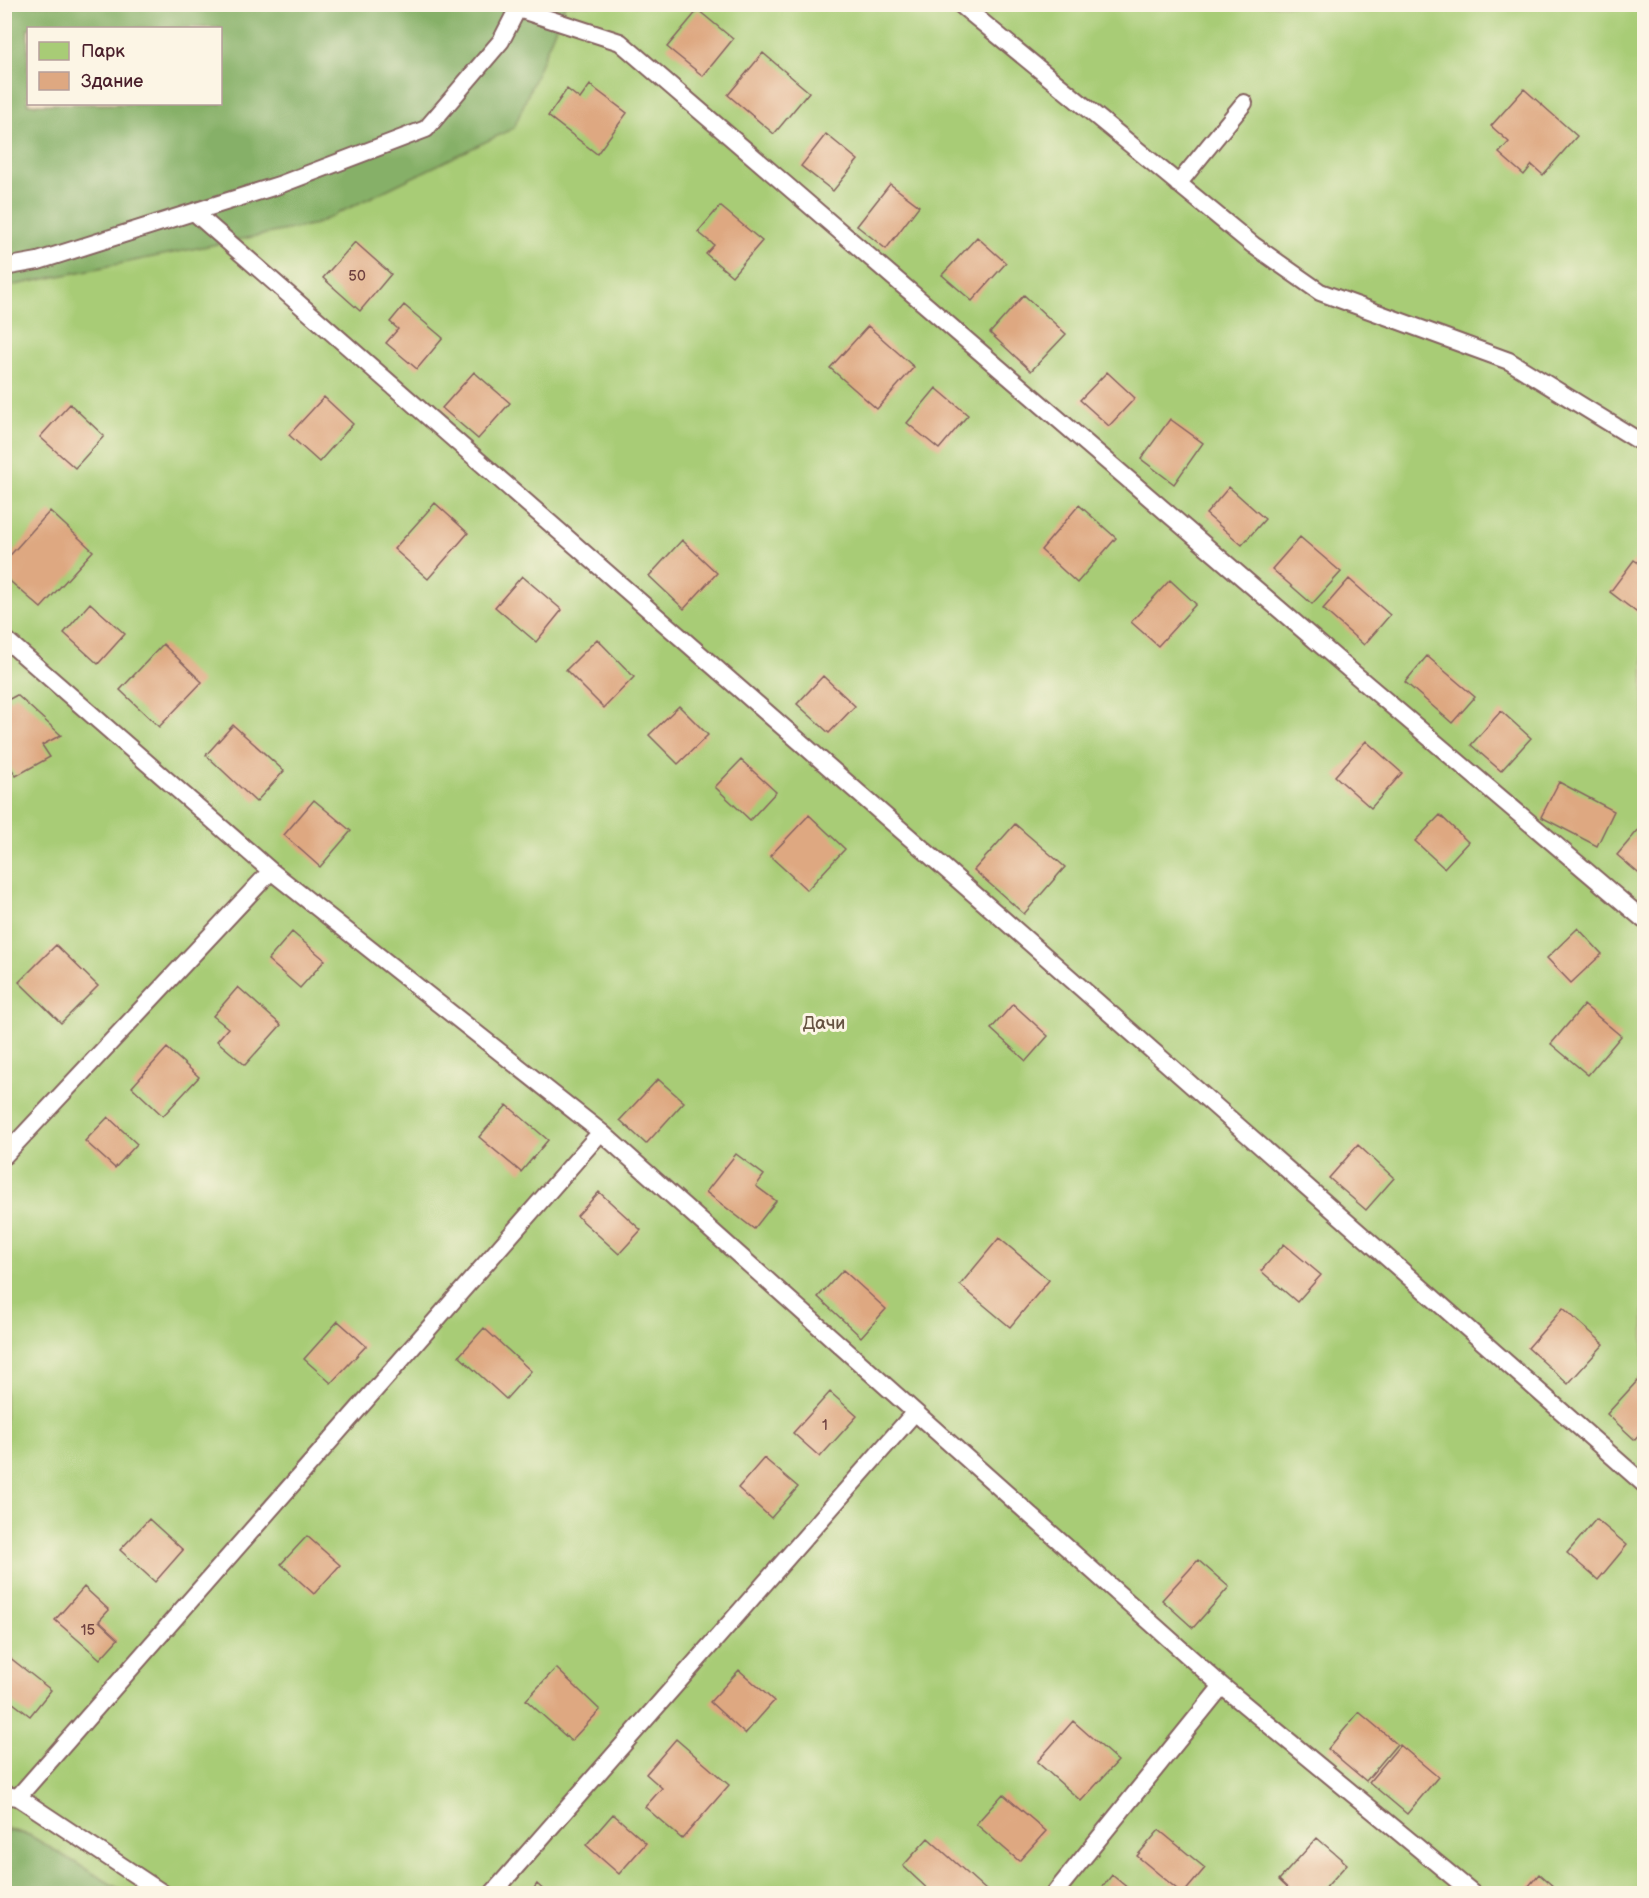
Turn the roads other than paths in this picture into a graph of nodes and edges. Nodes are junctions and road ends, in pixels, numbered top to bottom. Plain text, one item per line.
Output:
1 (960, 4) edge
2 (519, 7) edge
3 (1244, 103) dead end
4 (1178, 184) junction
5 (194, 212) junction
6 (4, 267) edge
7 (1644, 444) edge
8 (4, 638) edge
9 (271, 871) junction
10 (1644, 920) edge
11 (601, 1132) junction
12 (4, 1156) edge
13 (915, 1412) junction
14 (1644, 1484) edge
15 (1222, 1686) junction
16 (11, 1796) edge
17 (164, 1893) edge
18 (492, 1893) edge
19 (1054, 1893) edge
20 (1474, 1893) edge

1 - 4 lane
2 - 5 lane
2 - 10 lane
3 - 4 lane
4 - 7 lane
5 - 6 lane
5 - 14 lane
8 - 9 lane
9 - 11 lane
9 - 12 lane
11 - 13 lane
11 - 16 lane
13 - 15 lane
13 - 18 lane
15 - 19 lane
15 - 20 lane
16 - 17 lane

